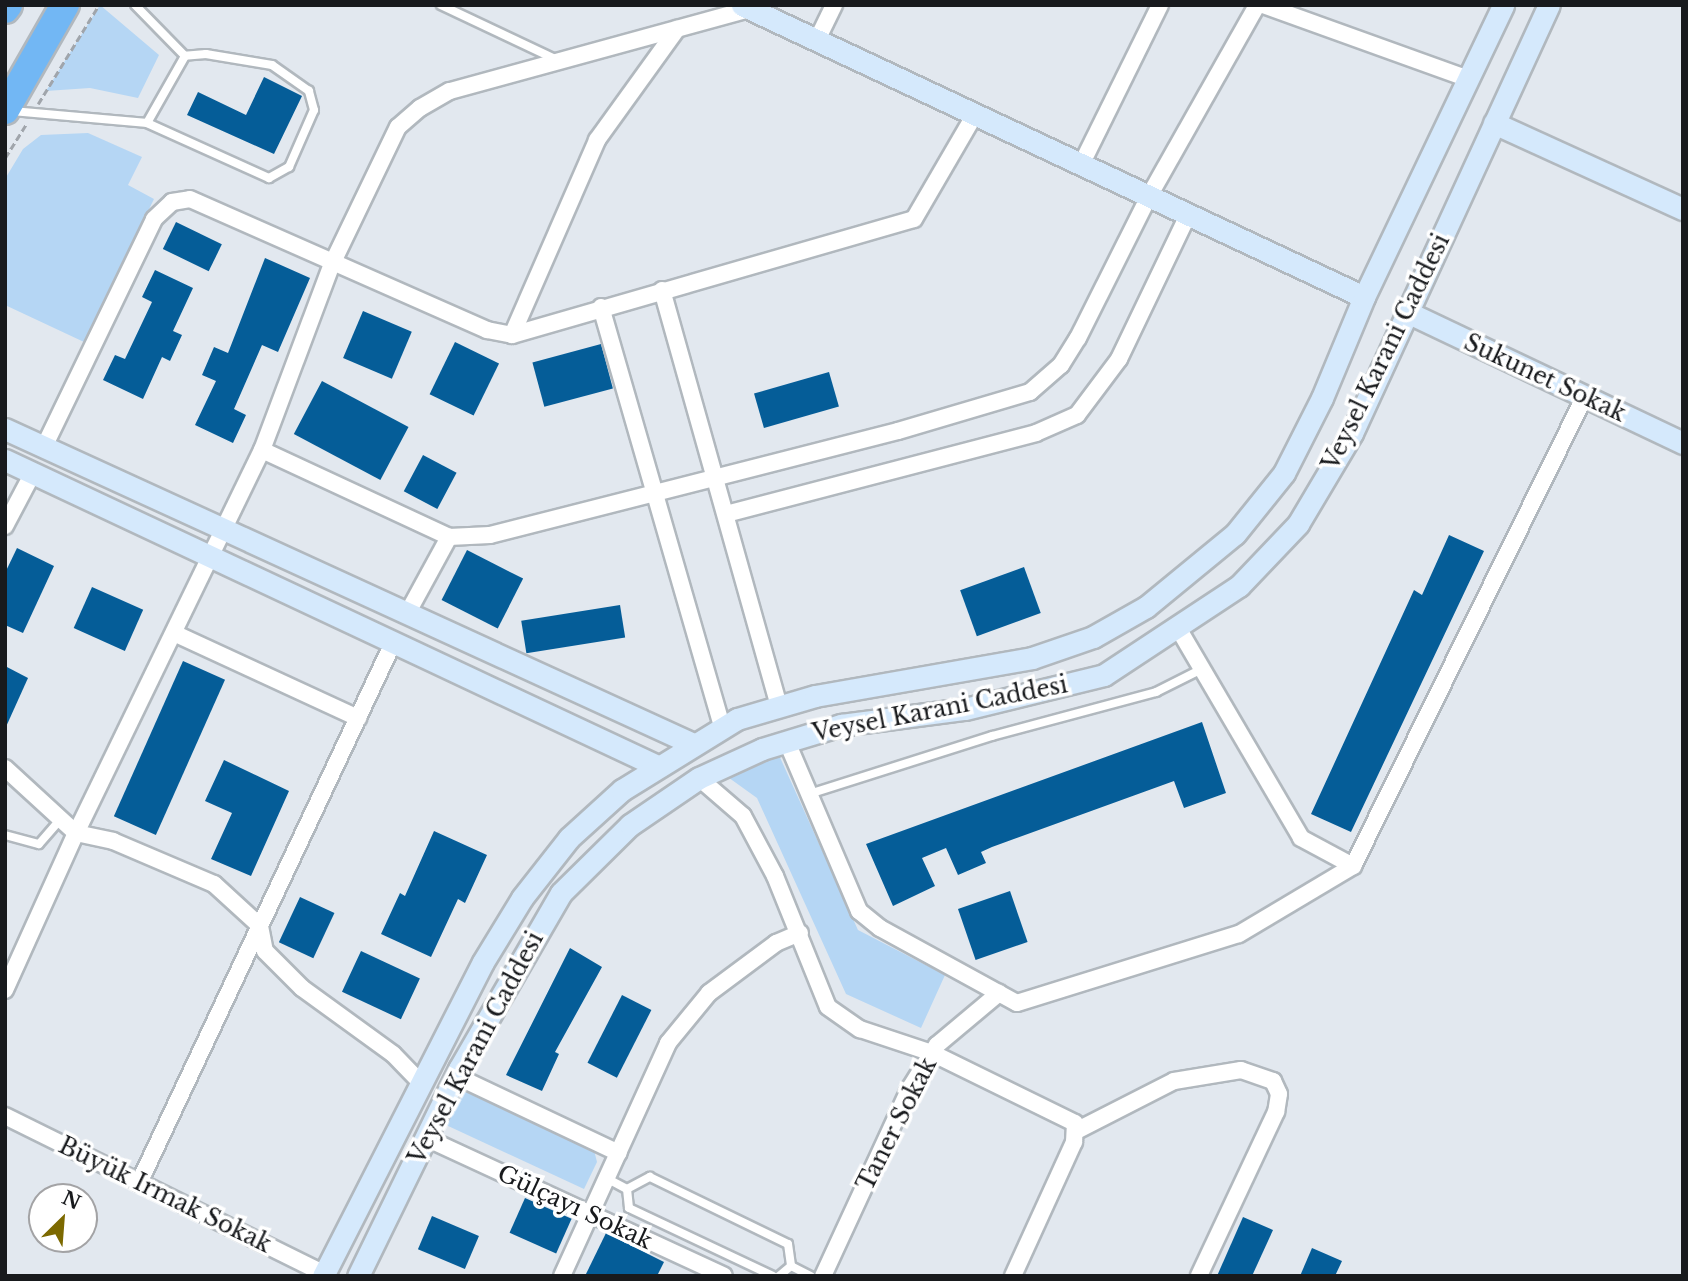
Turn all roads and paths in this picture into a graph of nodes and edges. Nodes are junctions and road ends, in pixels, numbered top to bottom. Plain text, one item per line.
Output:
1 (65, 5) edge
2 (99, 5) edge
3 (135, 5) edge
4 (441, 5) edge
5 (834, 5) edge
6 (1160, 5) edge
7 (1257, 5) edge
8 (1263, 5) edge
9 (1503, 5) edge
10 (1549, 5) edge
11 (746, 7) edge
12 (677, 29) junction
13 (817, 40) junction
14 (184, 56) junction
15 (559, 61) junction
16 (1468, 79) junction
17 (14, 111) edge
18 (975, 114) junction
19 (147, 123) junction
20 (1494, 123) junction
21 (5, 158) edge
22 (1082, 165) junction
23 (1148, 198) junction
24 (1683, 209) edge
25 (1187, 216) junction
26 (332, 264) junction
27 (662, 290) junction
28 (1364, 298) junction
29 (601, 307) junction
30 (1407, 312) junction
31 (512, 335) junction
32 (1585, 396) junction
33 (5, 429) edge
34 (1683, 443) edge
35 (44, 447) junction
36 (262, 450) junction
37 (5, 460) edge
38 (33, 473) junction
39 (717, 478) junction
40 (657, 494) junction
41 (726, 514) junction
42 (5, 526) edge
43 (223, 527) junction
44 (449, 537) junction
45 (212, 557) junction
46 (407, 614) junction
47 (1178, 628) junction
48 (174, 633) junction
49 (393, 642) junction
50 (1202, 669) junction
51 (779, 706) junction
52 (358, 718) junction
53 (722, 727) junction
54 (787, 742) junction
55 (693, 744) junction
56 (657, 766) junction
57 (5, 768) edge
58 (699, 778) junction
59 (809, 794) junction
60 (61, 819) junction
61 (76, 833) junction
62 (5, 835) edge
63 (1353, 866) junction
64 (260, 926) junction
65 (800, 933) junction
66 (5, 990) edge
67 (999, 993) junction
68 (932, 1053) junction
69 (456, 1076) junction
70 (420, 1082) junction
71 (5, 1116) edge
72 (1076, 1136) junction
73 (426, 1138) junction
74 (619, 1153) junction
75 (608, 1179) junction
76 (139, 1183) junction
77 (627, 1189) junction
78 (591, 1215) junction
79 (790, 1266) junction
80 (324, 1275) edge
81 (358, 1276) edge
82 (562, 1276) edge
83 (724, 1276) edge
84 (773, 1276) edge
85 (779, 1276) edge
86 (811, 1276) edge
87 (824, 1276) edge
88 (1013, 1276) edge
89 (1199, 1276) edge

1 - 17 highway
2 - 17 path
3 - 14 lane
4 - 15 lane
5 - 13 street
6 - 22 street
7 - 23 street
8 - 16 street
9 - 16 main road, Veysel Karani Caddesi
10 - 20 main road, Veysel Karani Caddesi
11 - 12 street
11 - 13 main road
12 - 15 street
12 - 31 street
13 - 18 main road
14 - 19 lane
14 - 19 lane
15 - 26 street
16 - 28 main road, Veysel Karani Caddesi
17 - 19 lane
17 - 21 path
18 - 22 main road
18 - 27 street
20 - 24 main road
20 - 30 main road, Veysel Karani Caddesi
22 - 23 main road
23 - 25 main road
23 - 39 street
25 - 28 main road
25 - 41 street
26 - 31 street
26 - 35 street
26 - 36 street
27 - 29 street
27 - 39 street
28 - 51 main road, Veysel Karani Caddesi
29 - 31 street
29 - 40 street
30 - 32 main road, Sukunet Sokak
30 - 47 main road, Veysel Karani Caddesi
32 - 34 main road, Sukunet Sokak
32 - 63 street
33 - 35 main road
35 - 43 main road
36 - 43 street
36 - 44 street
37 - 38 main road
38 - 42 street
38 - 45 main road
39 - 40 street
39 - 41 street
40 - 44 street
40 - 53 street
41 - 51 street
43 - 45 street
43 - 46 main road
44 - 46 street
45 - 48 street
45 - 49 main road
46 - 55 main road
47 - 50 street
47 - 54 main road, Veysel Karani Caddesi
48 - 52 street
48 - 61 street
49 - 52 street
49 - 56 main road
50 - 59 lane
50 - 63 street
51 - 53 main road, Veysel Karani Caddesi
52 - 64 street
53 - 55 main road, Veysel Karani Caddesi
54 - 58 main road, Veysel Karani Caddesi
54 - 59 street
55 - 56 main road, Veysel Karani Caddesi
56 - 70 main road, Veysel Karani Caddesi
57 - 60 street
58 - 65 street
58 - 69 main road, Veysel Karani Caddesi
59 - 67 street
60 - 61 street
60 - 62 lane
61 - 64 street
61 - 66 street
63 - 67 street
64 - 70 street
64 - 76 street
65 - 68 street
65 - 74 street
67 - 68 street, Taner Sokak
68 - 72 street
68 - 87 street, Taner Sokak
69 - 73 main road, Veysel Karani Caddesi
69 - 74 street
70 - 80 main road, Veysel Karani Caddesi
71 - 76 street, Büyük Irmak Sokak
72 - 88 street
72 - 89 street
73 - 78 street, Gülçayı Sokak
73 - 81 main road, Veysel Karani Caddesi
74 - 75 street
75 - 77 lane
75 - 78 street
76 - 80 street, Büyük Irmak Sokak
77 - 79 lane
77 - 84 lane
78 - 82 street
78 - 83 street, Gülçayı Sokak
79 - 85 lane
79 - 86 lane

